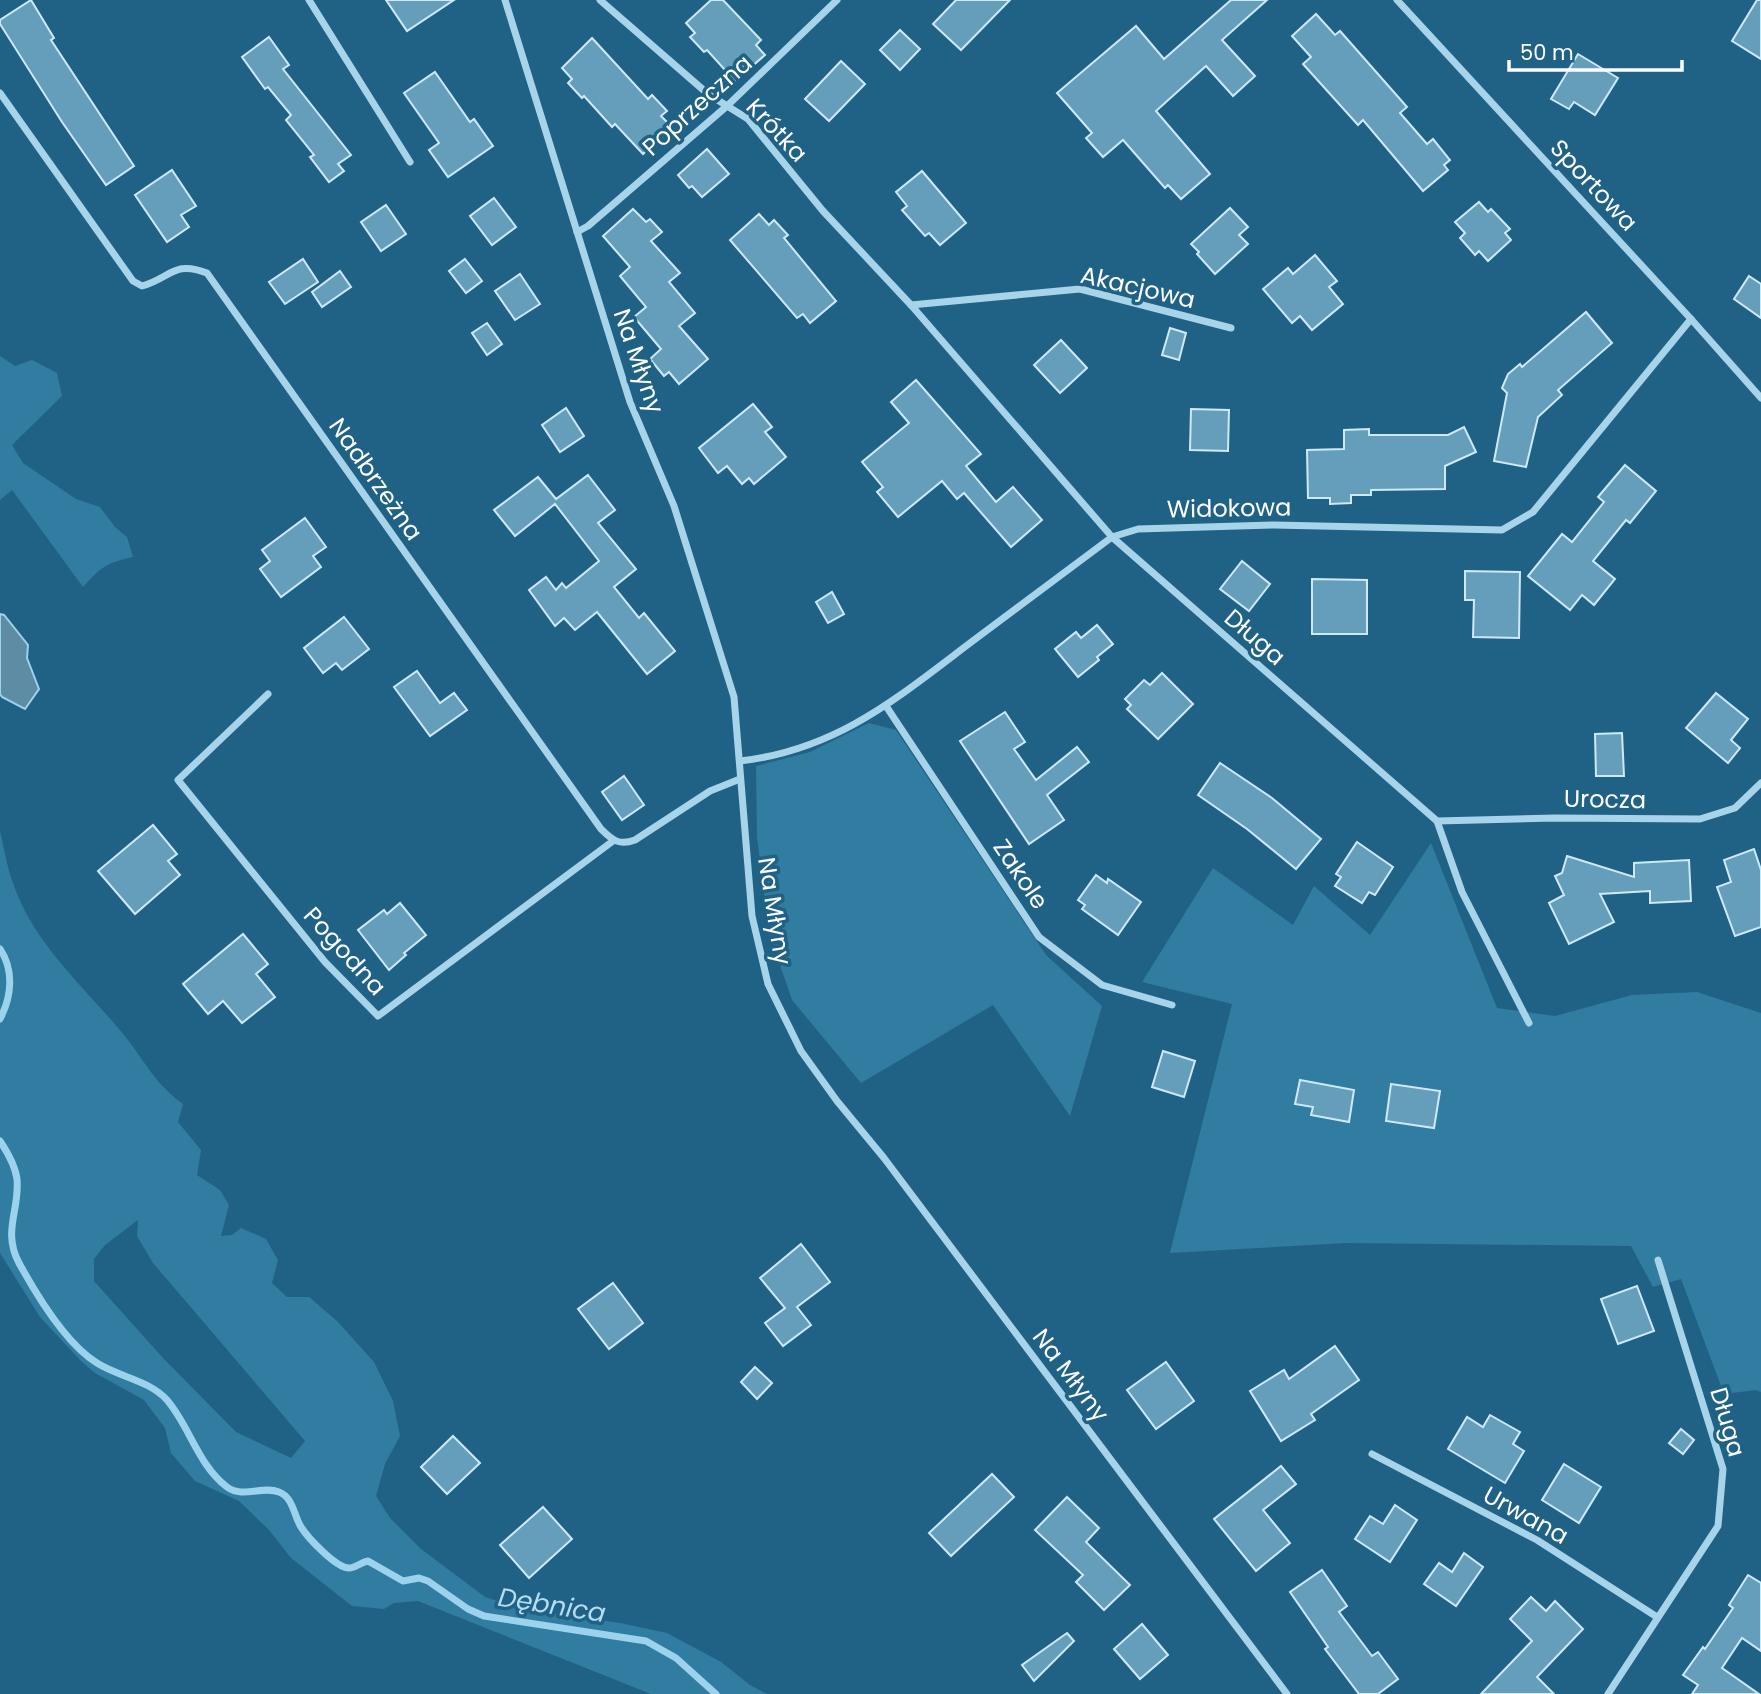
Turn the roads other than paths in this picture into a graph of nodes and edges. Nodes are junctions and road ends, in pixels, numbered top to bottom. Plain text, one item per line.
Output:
1 (309, 0) edge
2 (505, 0) edge
3 (600, 0) edge
4 (837, 0) edge
5 (1397, 0) edge
6 (0, 93) edge
7 (727, 106) junction
8 (410, 162) dead end
9 (577, 232) junction
10 (911, 304) junction
11 (1691, 318) junction
12 (1231, 328) dead end
13 (1761, 398) edge
14 (1112, 537) junction
15 (268, 694) dead end
16 (886, 706) junction
17 (740, 761) junction
18 (740, 779) junction
19 (1761, 783) edge
20 (1437, 821) junction
21 (613, 841) junction
22 (1172, 1005) dead end
23 (1529, 1023) dead end
24 (1658, 1260) dead end
25 (1372, 1454) dead end
26 (1657, 1617) junction
27 (1287, 1694) edge
28 (1608, 1694) edge

1 - 8 street
2 - 9 street, Na Młyny
3 - 7 street, Krótka
4 - 7 street, Poprzeczna
5 - 11 street, Sportowa
6 - 21 street, Nadbrzeżna
7 - 9 street, Poprzeczna
7 - 10 street, Krótka
9 - 17 street, Na Młyny
10 - 12 street, Akacjowa
10 - 14 street, Długa
11 - 13 street, Sportowa
11 - 14 street, Widokowa
14 - 16 street, Widokowa
14 - 20 street, Długa
15 - 21 street, Pogodna
16 - 17 street, Widokowa
16 - 22 street, Zakole
17 - 18 street, Na Młyny
18 - 21 street
18 - 27 street, Na Młyny
19 - 20 street, Urocza
20 - 23 street, Długa
24 - 26 street, Długa
25 - 26 street, Urwana
26 - 28 street, Długa

